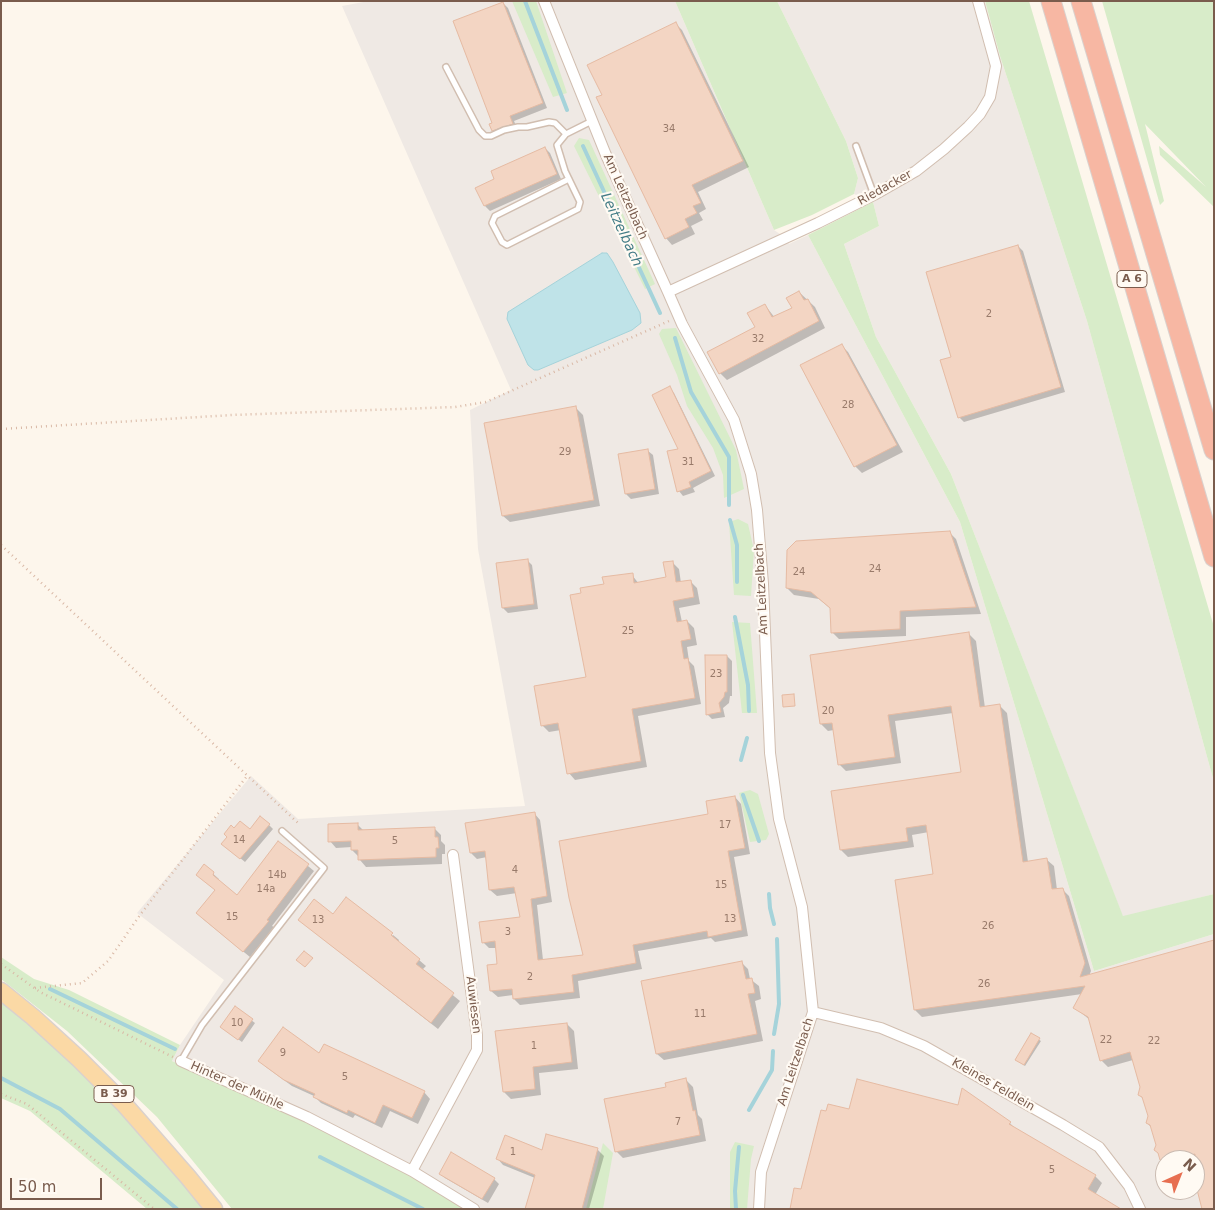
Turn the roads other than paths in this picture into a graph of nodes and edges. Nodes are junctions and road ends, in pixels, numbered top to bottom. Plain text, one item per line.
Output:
1 (544, 1) edge
2 (978, 1) edge
3 (1051, 1) edge
4 (1081, 1) edge
5 (446, 67) dead end
6 (592, 121) junction
7 (566, 134) junction
8 (856, 146) dead end
9 (569, 179) junction
10 (874, 195) junction
11 (668, 292) junction
12 (1214, 450) edge
13 (1214, 557) edge
14 (282, 831) dead end
15 (453, 855) dead end
16 (1, 991) edge
17 (812, 1012) junction
18 (182, 1061) joint
19 (412, 1170) junction
20 (214, 1209) edge
21 (474, 1209) edge
22 (759, 1209) edge
23 (1140, 1209) edge

1 - 6 street, Am Leitzelbach
2 - 10 street, Riedacker
3 - 13 highway, A 6
4 - 12 highway, A 6
5 - 7 lane
6 - 7 lane
6 - 11 street, Am Leitzelbach
7 - 9 lane
8 - 10 lane
9 - 9 lane
10 - 11 street, Riedacker
11 - 17 street, Am Leitzelbach
14 - 18 lane, Hinter der Mühle
15 - 19 street, Auwiesen
16 - 20 main road, B 39
17 - 22 street, Am Leitzelbach
17 - 23 street, Kleines Feldlein
18 - 19 street, Hinter der Mühle
19 - 21 street, Hinter der Mühle

